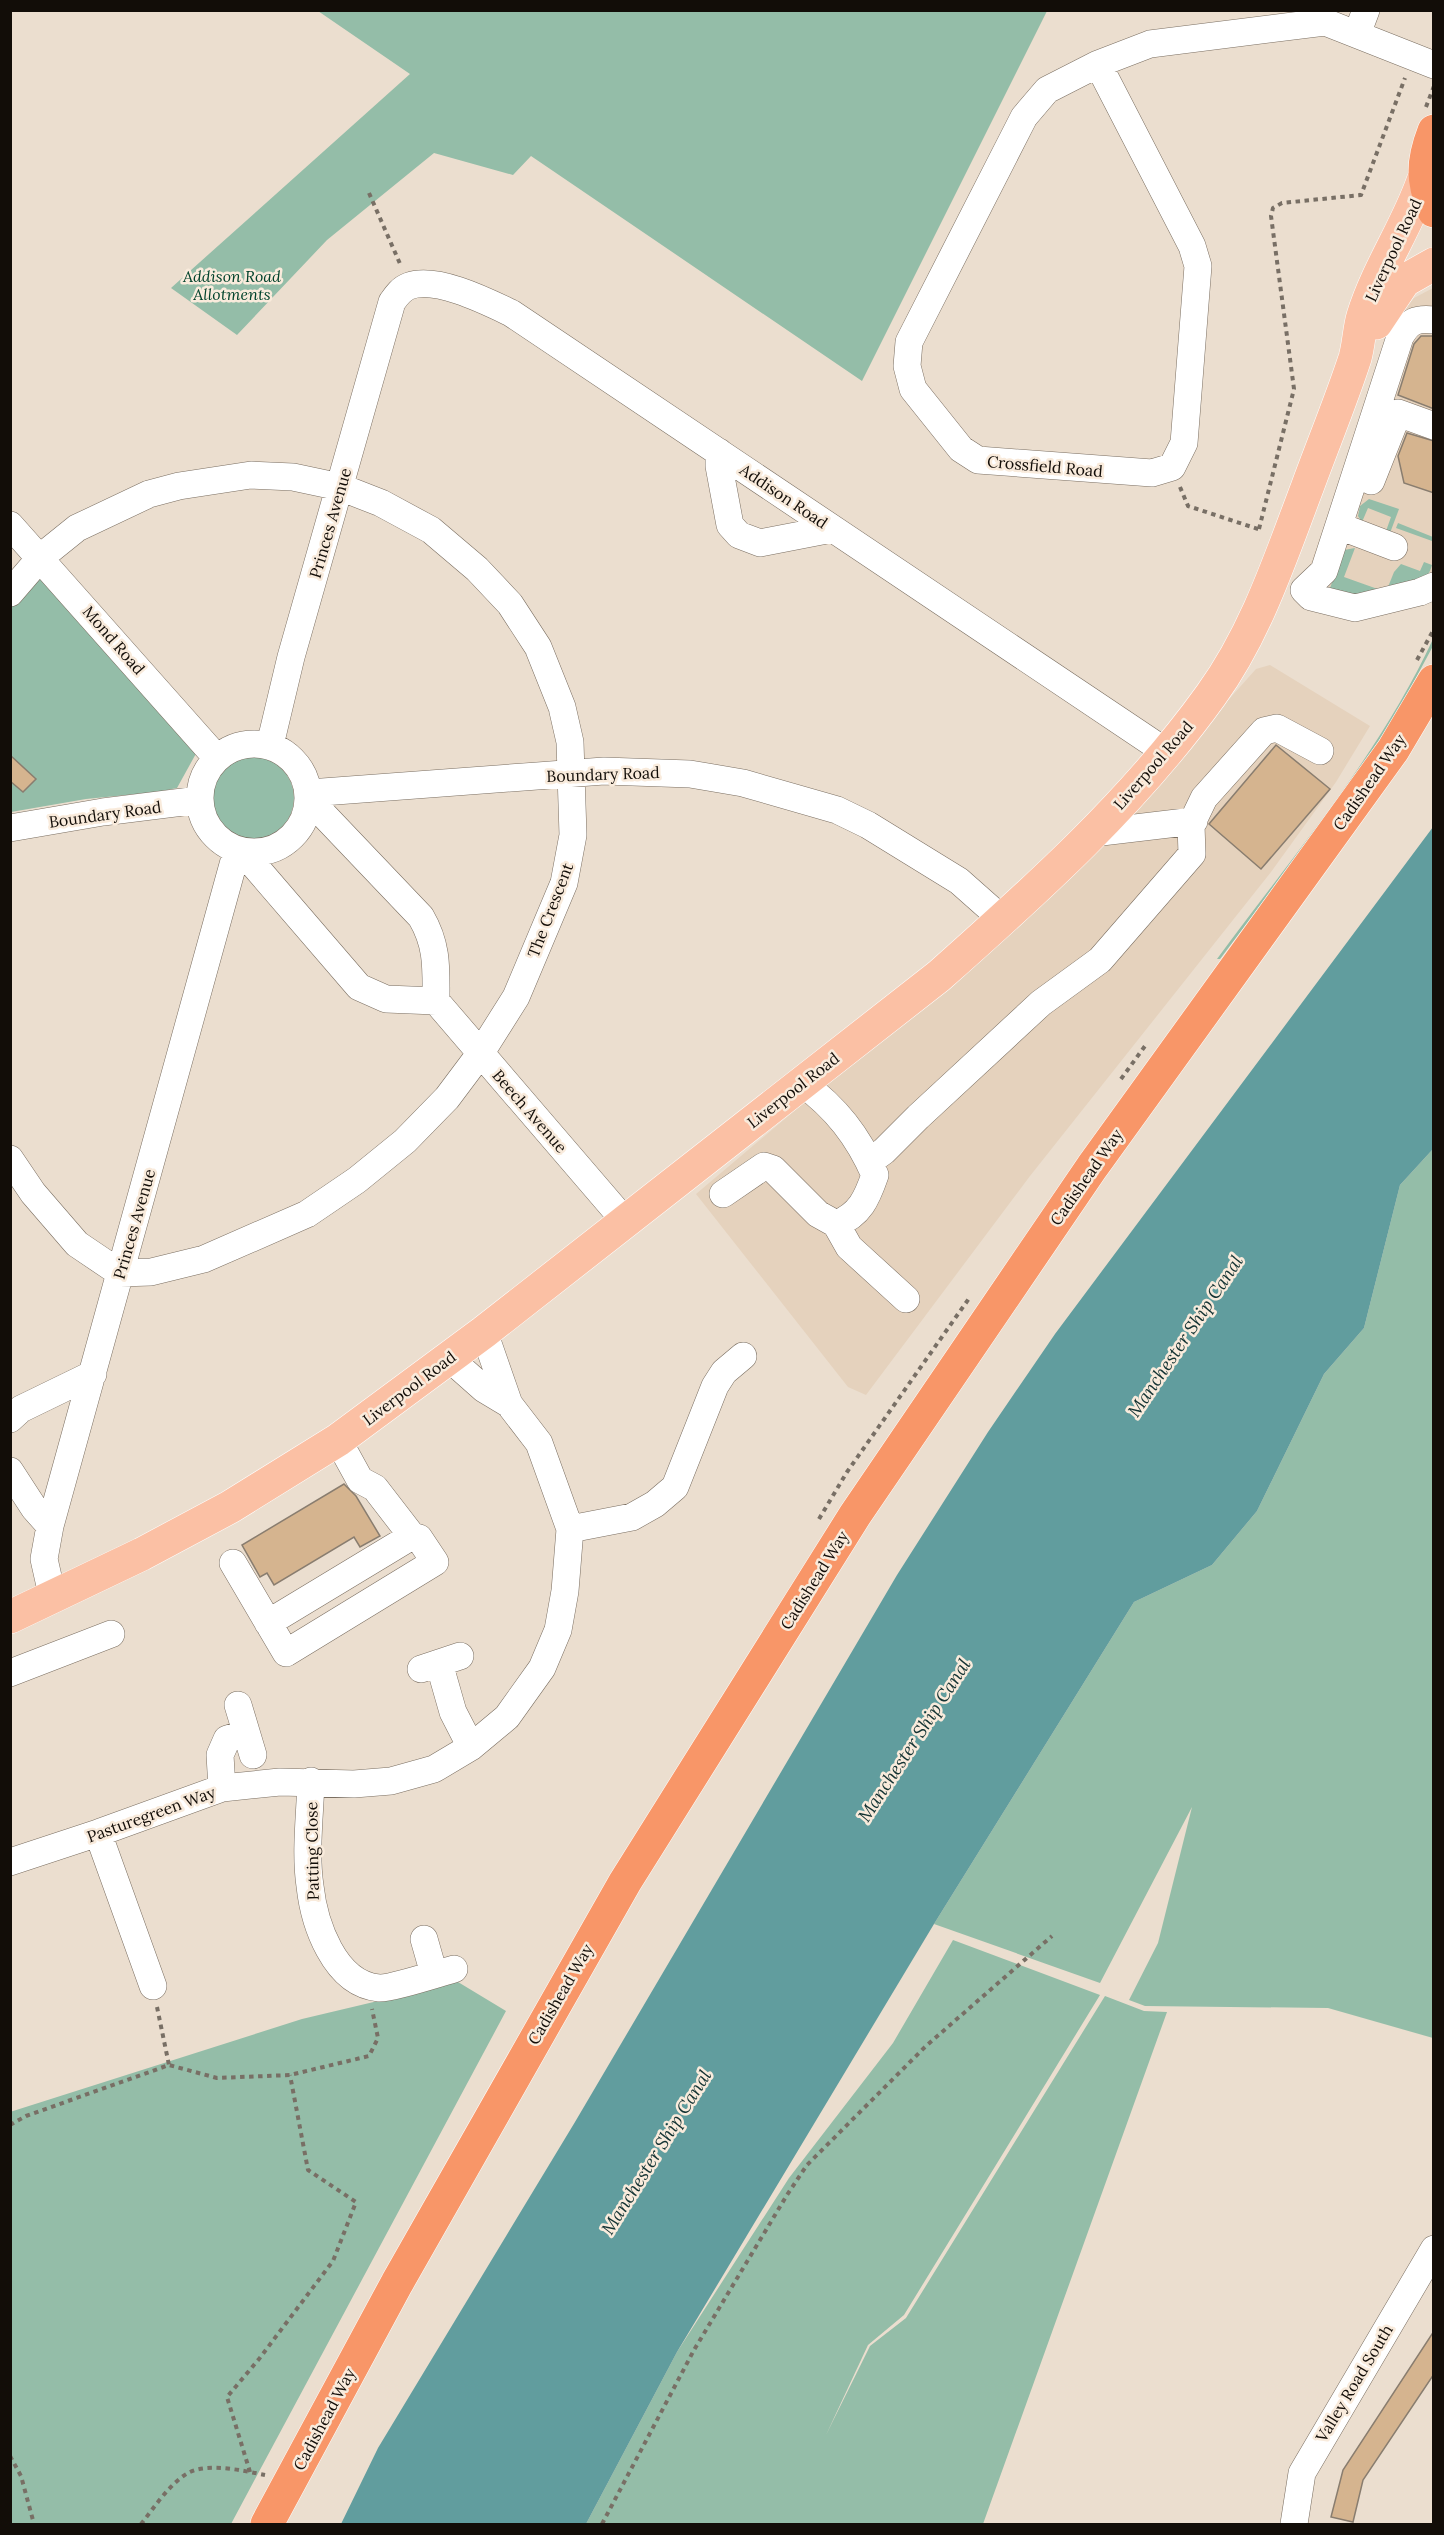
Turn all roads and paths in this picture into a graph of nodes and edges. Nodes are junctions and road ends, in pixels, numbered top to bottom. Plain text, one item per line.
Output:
1 (1260, 20) edge
2 (1362, 22) edge
3 (1423, 61) edge
4 (1098, 64) junction
5 (1434, 131) edge
6 (369, 193) dead end
7 (1429, 196) edge
8 (1434, 264) edge
9 (400, 294) junction
10 (1434, 320) edge
11 (1356, 355) junction
12 (1434, 426) edge
13 (719, 452) junction
14 (1172, 467) junction
15 (340, 487) junction
16 (1350, 495) junction
17 (10, 525) edge
18 (1339, 526) junction
19 (832, 529) junction
20 (1273, 534) junction
21 (1394, 547) dead end
22 (41, 557) junction
23 (1272, 578) junction
24 (1434, 586) edge
25 (1304, 590) junction
26 (10, 593) edge
27 (1434, 681) edge
28 (270, 745) junction
29 (1320, 751) dead end
30 (1166, 752) junction
31 (216, 757) junction
32 (573, 774) junction
33 (309, 799) junction
34 (199, 800) junction
35 (1194, 821) junction
36 (10, 828) edge
37 (1093, 833) junction
38 (243, 851) junction
39 (1003, 920) junction
40 (436, 1001) junction
41 (480, 1053) junction
42 (802, 1083) junction
43 (10, 1159) edge
44 (870, 1162) junction
45 (723, 1194) dead end
46 (624, 1220) junction
47 (836, 1224) junction
48 (120, 1273) junction
49 (906, 1299) dead end
50 (484, 1332) junction
51 (448, 1358) junction
52 (725, 1363) dead end
53 (93, 1374) junction
54 (508, 1404) junction
55 (10, 1419) edge
56 (338, 1440) junction
57 (10, 1472) edge
58 (50, 1526) junction
59 (570, 1528) junction
60 (233, 1563) dead end
61 (53, 1599) junction
62 (10, 1617) edge
63 (111, 1634) dead end
64 (440, 1663) dead end
65 (10, 1673) edge
66 (238, 1705) dead end
67 (471, 1747) junction
68 (311, 1781) junction
69 (222, 1788) junction
70 (98, 1833) junction
71 (11, 1860) edge
72 (1052, 1936) dead end
73 (424, 1939) dead end
74 (153, 1986) joint
75 (361, 1986) junction
76 (169, 2065) junction
77 (290, 2074) junction
78 (10, 2125) edge
79 (1434, 2249) edge
80 (10, 2456) edge
81 (250, 2472) junction
82 (266, 2475) dead end
83 (34, 2524) edge
84 (141, 2524) edge
85 (267, 2524) edge
86 (602, 2524) edge
87 (1294, 2524) edge

1 - 2 street, Crossfield Road
1 - 4 street, Crossfield Road
2 - 3 street, Crossfield Road
3 - 20 path
4 - 14 street
4 - 14 street, Crossfield Road
5 - 7 highway
6 - 9 path
7 - 11 main road, Liverpool Road
8 - 11 main road, Liverpool Road
9 - 13 street, Addison Road
9 - 15 street, Princes Avenue
10 - 16 street
11 - 20 main road, Liverpool Road
12 - 16 street
13 - 19 street, Addison Road
13 - 19 street
14 - 20 path
15 - 22 street, The Crescent
15 - 28 street, Princes Avenue
15 - 32 street, The Crescent
16 - 18 street
17 - 22 street, Mond Road
18 - 21 street
18 - 25 street
19 - 30 street, Addison Road
20 - 23 main road, Liverpool Road
22 - 26 street, The Crescent
22 - 31 street, Mond Road
23 - 25 street
23 - 30 main road, Liverpool Road
24 - 25 street
27 - 85 highway, Cadishead Way
28 - 31 street
28 - 33 street
29 - 35 street
30 - 37 main road, Liverpool Road
31 - 34 street
32 - 33 street, Boundary Road
32 - 39 street, Boundary Road
32 - 41 street, The Crescent
33 - 38 street
33 - 40 street
34 - 36 street, Boundary Road
34 - 38 street
35 - 37 street
35 - 44 street
37 - 39 main road, Liverpool Road
38 - 40 street
38 - 48 street, Princes Avenue
39 - 42 main road, Liverpool Road
40 - 41 street, Beech Avenue
41 - 46 street, Beech Avenue
41 - 48 street, The Crescent
42 - 44 street
42 - 46 main road, Liverpool Road
43 - 48 street
44 - 47 street
45 - 47 street
46 - 50 main road, Liverpool Road
47 - 49 street
48 - 53 street, Princes Avenue
50 - 51 main road, Liverpool Road
50 - 54 street, Pasturegreen Way
51 - 54 street, Pasturegreen Way
51 - 56 main road, Liverpool Road
52 - 59 street
53 - 55 street
53 - 58 street, Princes Avenue
54 - 59 street, Pasturegreen Way
56 - 60 street
56 - 61 main road, Liverpool Road
57 - 58 street
58 - 61 street, Princes Avenue
59 - 67 street, Pasturegreen Way
61 - 62 main road, Liverpool Road
63 - 65 street
64 - 67 street
66 - 69 street
67 - 68 street, Pasturegreen Way
68 - 69 street, Pasturegreen Way
68 - 75 street, Patting Close
69 - 70 street, Pasturegreen Way
70 - 71 street, Pasturegreen Way
70 - 74 street
72 - 86 path
73 - 75 street
74 - 76 path
75 - 77 path
76 - 77 path
76 - 78 path
77 - 81 path
79 - 87 street, Valley Road South
80 - 83 path
81 - 82 path
81 - 84 path

